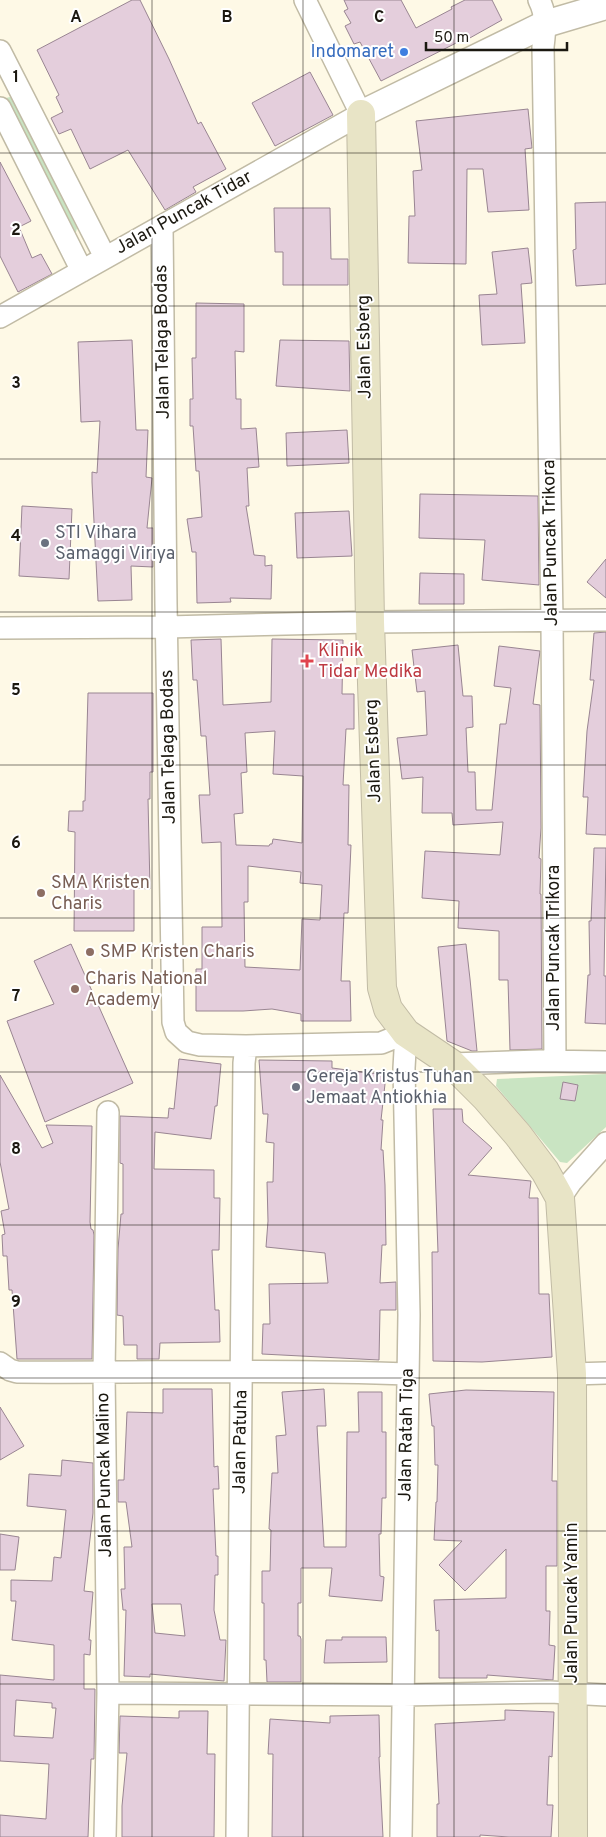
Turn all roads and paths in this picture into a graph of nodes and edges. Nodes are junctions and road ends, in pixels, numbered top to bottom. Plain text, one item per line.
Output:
1 (305, 0) edge
2 (606, 6) edge
3 (542, 12) edge
4 (0, 50) edge
5 (7, 84) edge
6 (0, 108) edge
7 (361, 114) junction
8 (162, 226) junction
9 (105, 257) junction
10 (82, 270) junction
11 (0, 317) edge
12 (606, 620) edge
13 (552, 621) junction
14 (370, 622) junction
15 (167, 627) junction
16 (0, 628) edge
17 (406, 1033) junction
18 (246, 1046) junction
19 (555, 1062) junction
20 (606, 1062) edge
21 (452, 1064) junction
22 (108, 1112) dead end
23 (606, 1143) edge
24 (560, 1198) junction
25 (0, 1363) edge
26 (242, 1370) junction
27 (104, 1373) junction
28 (606, 1373) edge
29 (407, 1374) junction
30 (572, 1374) junction
31 (108, 1693) junction
32 (237, 1693) junction
33 (572, 1693) junction
34 (403, 1695) junction
35 (606, 1695) edge
36 (105, 1837) edge
37 (237, 1837) edge
38 (401, 1837) edge
39 (573, 1837) edge

1 - 7 street
2 - 3 street
3 - 7 street
3 - 13 street, Jalan Puncak Trikora
4 - 5 street, Jalan Puncak Tidar
5 - 9 street, Jalan Puncak Tidar
6 - 10 street
7 - 8 street, Jalan Puncak Tidar
7 - 14 main road, Jalan Esberg
8 - 9 street, Jalan Puncak Tidar
8 - 15 street, Jalan Telaga Bodas
9 - 10 street
10 - 11 street
12 - 13 street
13 - 14 street
13 - 19 street, Jalan Puncak Trikora
14 - 15 street
14 - 17 main road, Jalan Esberg
15 - 16 street
15 - 18 street, Jalan Telaga Bodas
17 - 18 street, Jalan Telaga Bodas
17 - 21 main road, Jalan Esberg
17 - 29 street, Jalan Ratah Tiga
18 - 26 street, Jalan Patuha
19 - 20 street
19 - 21 street
21 - 24 main road, Jalan Esberg
22 - 27 street, Jalan Puncak Malino
23 - 24 street
24 - 30 main road, Jalan Puncak Yamin
25 - 27 street
26 - 27 street
26 - 29 street
26 - 32 street, Jalan Patuha
27 - 31 street, Jalan Puncak Malino
28 - 30 street
29 - 34 street, Jalan Ratah Tiga
30 - 33 main road, Jalan Puncak Yamin
31 - 32 street, Jalan Puncak Yamin
31 - 36 street, Jalan Puncak Malino
32 - 34 street, Jalan Puncak Yamin
32 - 37 street, Jalan Patuha
33 - 34 street, Jalan Puncak Yamin
33 - 35 street
33 - 39 main road
34 - 38 street, Jalan Ratah Tiga

